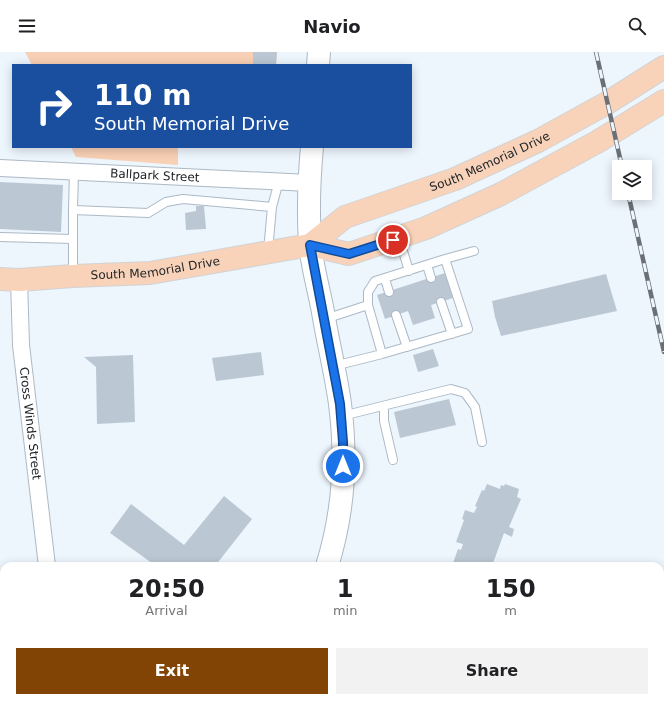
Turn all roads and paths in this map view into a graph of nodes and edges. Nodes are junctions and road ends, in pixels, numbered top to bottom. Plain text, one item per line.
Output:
1 (319, 52) edge
2 (318, 64) edge
3 (664, 67) edge
4 (664, 101) edge
5 (312, 148) edge
6 (0, 168) edge
7 (74, 171) junction
8 (279, 181) junction
9 (309, 183) junction
10 (272, 207) junction
11 (73, 210) junction
12 (0, 237) edge
13 (398, 238) junction
14 (73, 239) junction
15 (310, 245) junction
16 (474, 251) dead end
17 (268, 252) junction
18 (445, 259) junction
19 (427, 265) junction
20 (410, 271) junction
21 (73, 276) junction
22 (385, 278) junction
23 (431, 278) dead end
24 (10, 280) edge
25 (389, 292) dead end
26 (441, 302) dead end
27 (368, 305) junction
28 (396, 315) dead end
29 (324, 319) junction
30 (452, 334) junction
31 (407, 347) junction
32 (382, 354) junction
33 (333, 366) junction
34 (384, 406) junction
35 (341, 416) junction
36 (482, 442) dead end
37 (393, 460) dead end
38 (47, 562) edge
39 (327, 562) edge

1 - 2 main road
3 - 15 main road, South Memorial Drive
4 - 13 main road, South Memorial Drive
5 - 9 main road
6 - 7 street, Ballpark Street
7 - 8 street, Ballpark Street
7 - 11 lane
8 - 9 street, Ballpark Street
8 - 10 lane
9 - 15 main road
10 - 11 lane
10 - 17 lane
11 - 14 lane
12 - 14 lane
13 - 15 main road, South Memorial Drive
13 - 20 lane
14 - 21 lane
15 - 17 main road, South Memorial Drive
15 - 29 main road
16 - 18 lane
17 - 21 main road, South Memorial Drive
18 - 19 lane
18 - 30 lane
19 - 20 lane
19 - 23 lane
20 - 22 lane
21 - 24 main road, South Memorial Drive
22 - 25 lane
22 - 27 lane
24 - 38 street, Cross Winds Street
26 - 30 lane
27 - 29 lane
27 - 32 lane
28 - 31 lane
29 - 33 main road
30 - 31 lane
31 - 32 lane
32 - 33 lane
33 - 35 main road
34 - 35 lane
34 - 36 lane
34 - 37 lane
35 - 39 main road

